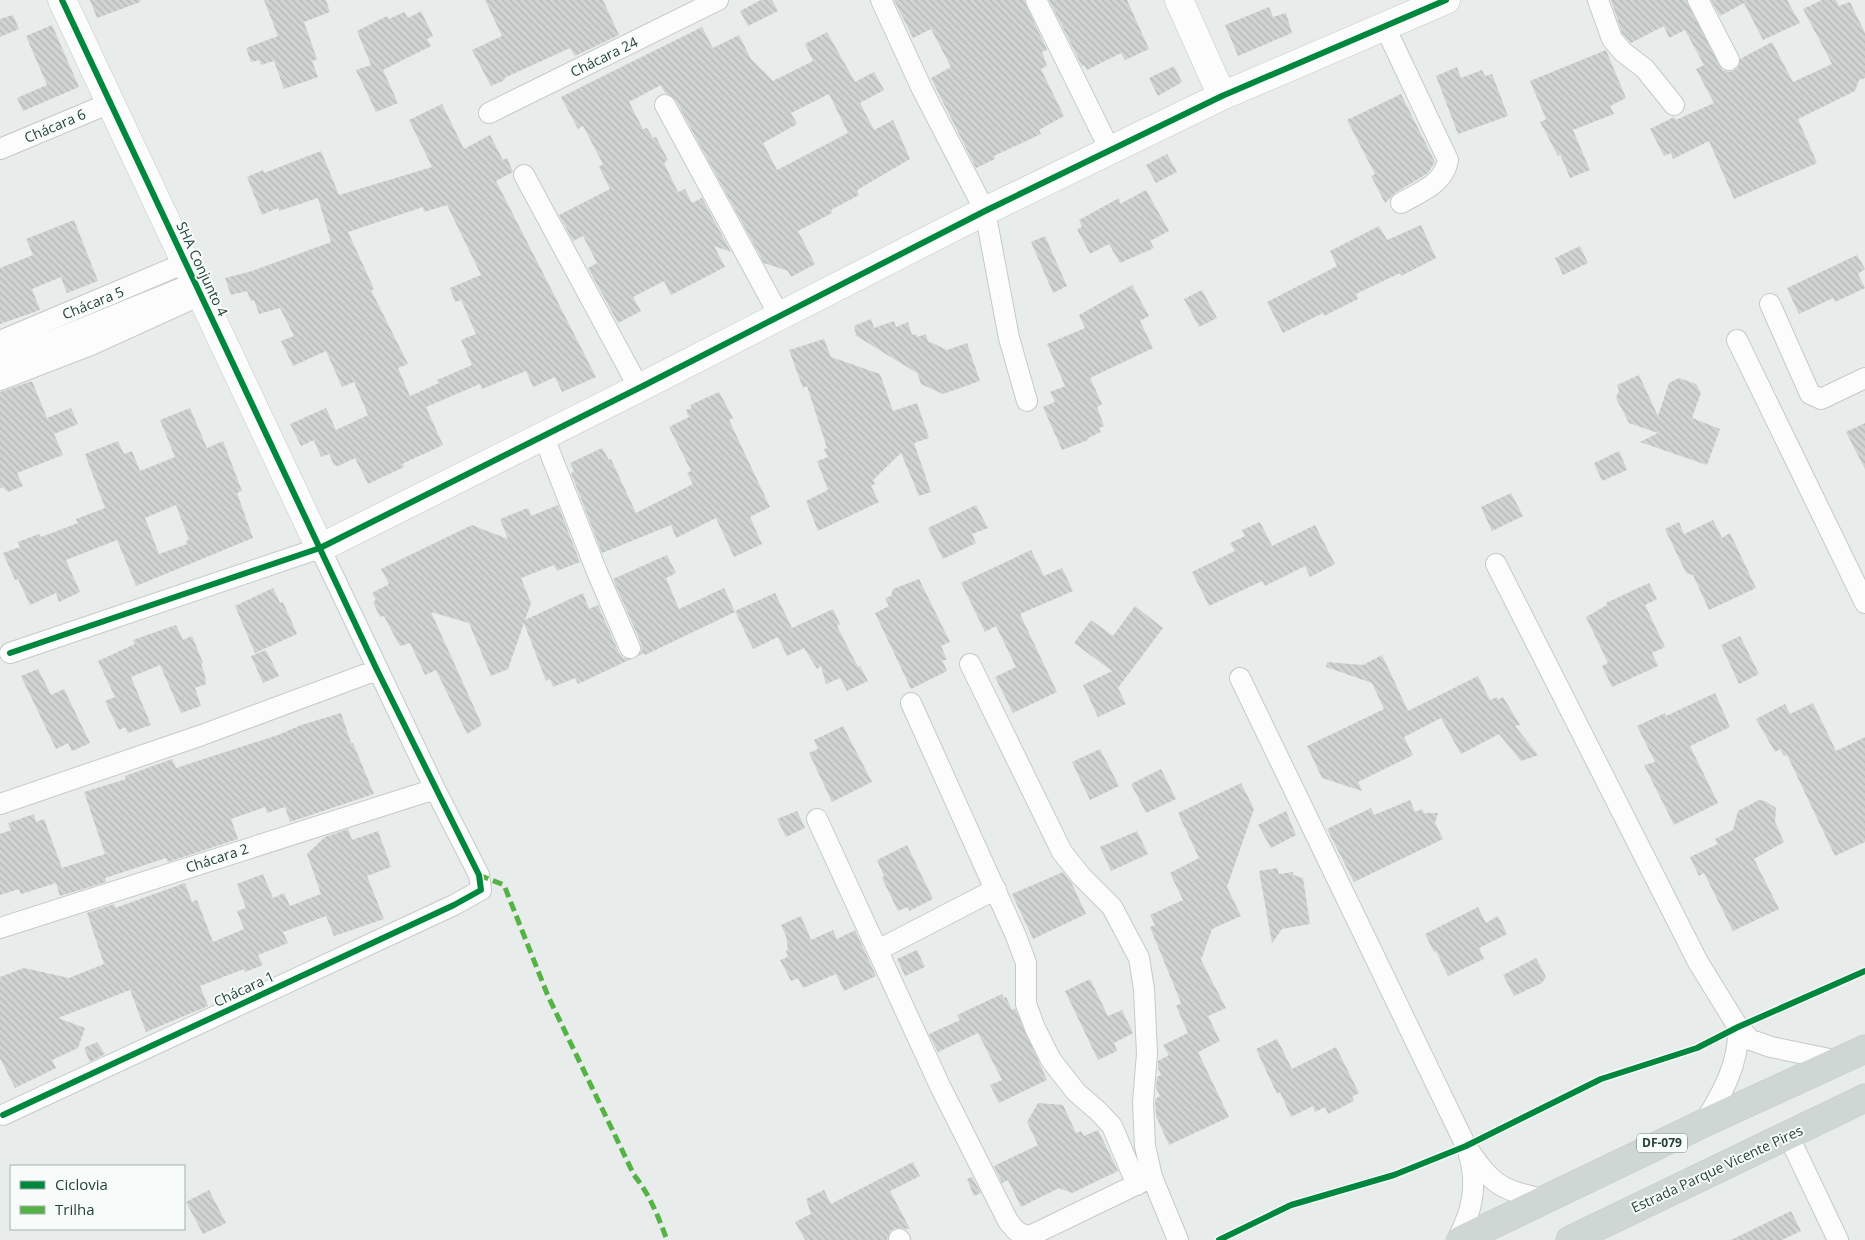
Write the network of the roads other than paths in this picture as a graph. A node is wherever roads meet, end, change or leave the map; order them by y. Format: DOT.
graph roads {
  1 [pos="62,0"];
  2 [pos="718,0"];
  3 [pos="881,0"];
  4 [pos="1036,0"];
  5 [pos="1179,0"];
  6 [pos="1446,0"];
  7 [pos="1598,0"];
  8 [pos="1698,0"];
  9 [pos="1385,27"];
  10 [pos="1729,60"];
  11 [pos="1222,96"];
  12 [pos="110,103"];
  13 [pos="665,105"];
  14 [pos="1674,105"];
  15 [pos="489,114"];
  16 [pos="0,149"];
  17 [pos="1110,150"];
  18 [pos="524,175"];
  19 [pos="1401,203"];
  20 [pos="985,211"];
  21 [pos="193,281"];
  22 [pos="1770,304"];
  23 [pos="779,315"];
  24 [pos="1737,340"];
  25 [pos="0,341"];
  26 [pos="0,362"];
  27 [pos="1865,378"];
  28 [pos="0,380"];
  29 [pos="639,388"];
  30 [pos="1026,401"];
  31 [pos="543,435"];
  32 [pos="320,548"];
  33 [pos="1496,564"];
  34 [pos="1865,603"];
  35 [pos="630,648"];
  36 [pos="10,653"];
  37 [pos="970,664"];
  38 [pos="377,670"];
  39 [pos="1240,678"];
  40 [pos="911,703"];
  41 [pos="435,789"];
  42 [pos="0,804"];
  43 [pos="817,819"];
  44 [pos="996,890"];
  45 [pos="0,928"];
  46 [pos="878,950"];
  47 [pos="1738,1026"];
  48 [pos="1865,1049"];
  49 [pos="1839,1061"];
  50 [pos="1865,1098"];
  51 [pos="3,1115"];
  52 [pos="1704,1123"];
  53 [pos="1788,1136"];
  54 [pos="1466,1146"];
  55 [pos="1144,1181"];
  56 [pos="1546,1200"];
  57 [pos="1616,1217"];
  58 [pos="1178,1240"];
  59 [pos="1456,1240"];
  60 [pos="1461,1240"];
  61 [pos="1570,1240"];
  62 [pos="1600,1240"];
  63 [pos="1838,1240"];
  1 -- 12 [label="street, SHA Conjunto 4"];
  2 -- 15 [label="street, Chácara 24"];
  3 -- 20 [label="street"];
  4 -- 17 [label="street"];
  5 -- 11 [label="street"];
  6 -- 9 [label="street"];
  7 -- 14 [label="street"];
  8 -- 10 [label="street"];
  9 -- 11 [label="street"];
  9 -- 19 [label="street"];
  11 -- 17 [label="street"];
  12 -- 16 [label="street, Chácara 6"];
  12 -- 21 [label="street, SHA Conjunto 4"];
  13 -- 23 [label="street"];
  17 -- 20 [label="street"];
  18 -- 29 [label="street"];
  20 -- 23 [label="street"];
  20 -- 30 [label="street"];
  21 -- 25 [label="street, Chácara 5"];
  21 -- 26 [label="street"];
  21 -- 28 [label="street"];
  21 -- 32 [label="street, SHA Conjunto 4"];
  22 -- 27 [label="street"];
  23 -- 29 [label="street"];
  24 -- 34 [label="street"];
  29 -- 31 [label="street"];
  31 -- 32 [label="street"];
  31 -- 35 [label="street"];
  32 -- 36 [label="street"];
  32 -- 38 [label="street"];
  33 -- 47 [label="street"];
  37 -- 55 [label="street"];
  38 -- 41 [label="street"];
  38 -- 42 [label="street"];
  39 -- 54 [label="street"];
  40 -- 44 [label="street"];
  41 -- 45 [label="street, Chácara 2"];
  41 -- 51 [label="street, Chácara 1"];
  43 -- 46 [label="street"];
  44 -- 46 [label="street"];
  44 -- 55 [label="street"];
  46 -- 55 [label="street"];
  47 -- 49 [label="street"];
  47 -- 52 [label="street"];
  48 -- 49 [label="main road, DF-079"];
  49 -- 52 [label="main road, DF-079"];
  50 -- 53 [label="main road, Estrada Parque Vicente Pires"];
  52 -- 56 [label="main road, DF-079"];
  53 -- 57 [label="main road, Estrada Parque Vicente Pires"];
  53 -- 63 [label="street"];
  54 -- 56 [label="street"];
  54 -- 59 [label="street"];
  55 -- 58 [label="street"];
  56 -- 60 [label="main road, DF-079"];
  57 -- 61 [label="main road, Estrada Parque Vicente Pires"];
  57 -- 62 [label="street"];
}
